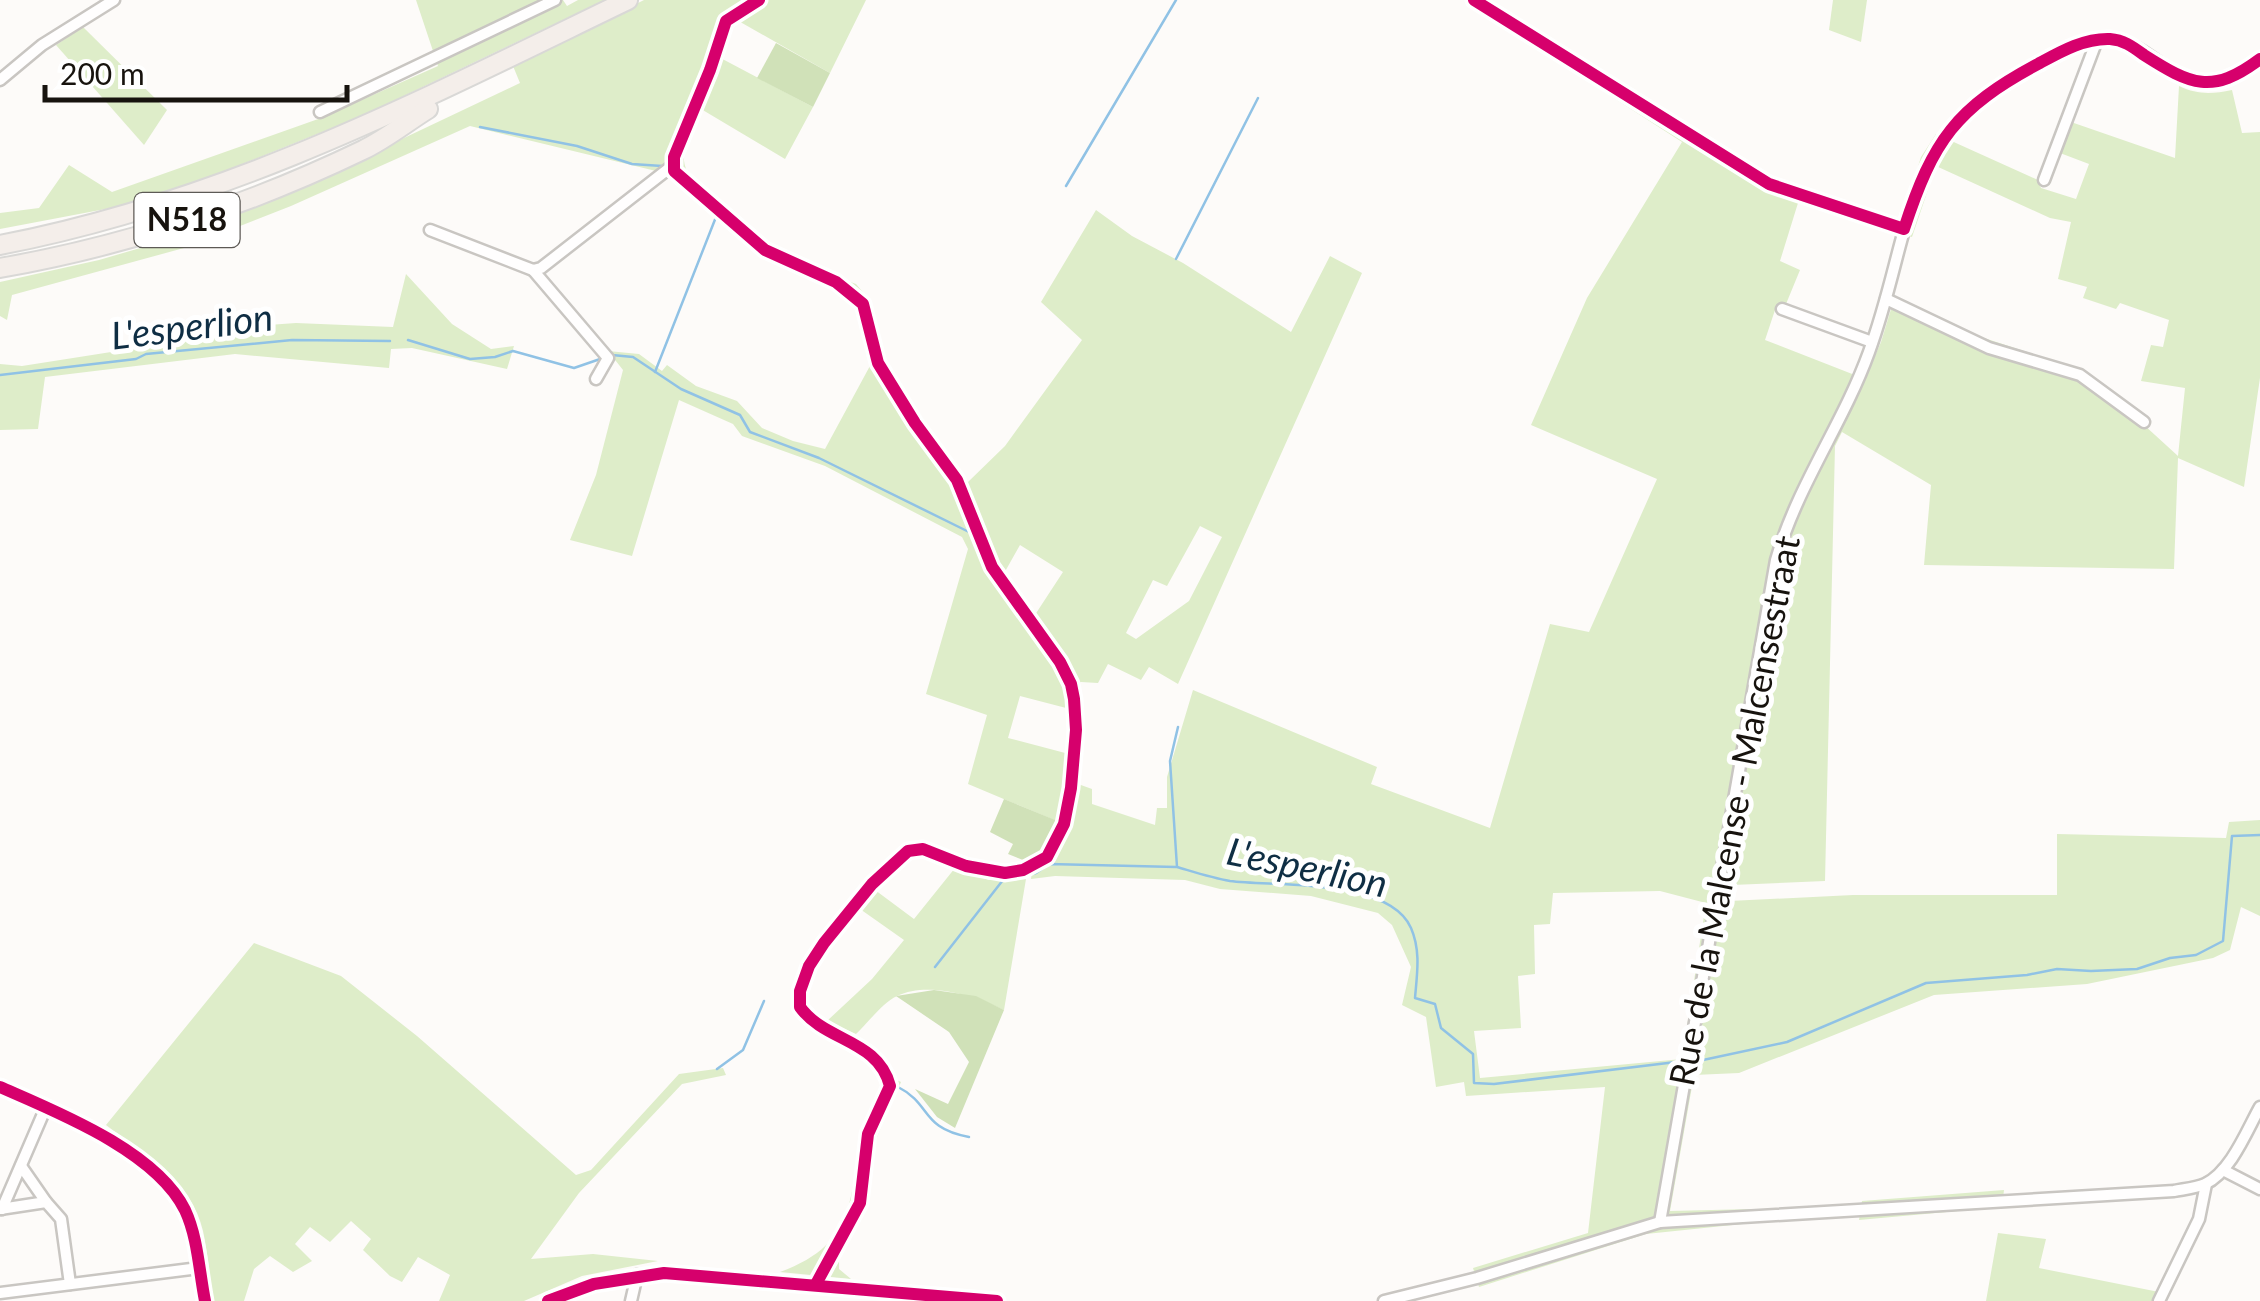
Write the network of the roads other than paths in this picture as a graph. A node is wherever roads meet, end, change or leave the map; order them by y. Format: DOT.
graph roads {
  1 [pos="114,0"];
  2 [pos="555,0"];
  3 [pos="628,0"];
  4 [pos="759,0"];
  5 [pos="1474,0"];
  6 [pos="2097,40"];
  7 [pos="2260,59"];
  8 [pos="499,63"];
  9 [pos="0,80"];
  10 [pos="320,112"];
  11 [pos="672,166"];
  12 [pos="2044,180"];
  13 [pos="1904,229"];
  14 [pos="430,230"];
  15 [pos="0,245"];
  16 [pos="0,268"];
  17 [pos="532,270"];
  18 [pos="1886,299"];
  19 [pos="1782,309"];
  20 [pos="1872,342"];
  21 [pos="596,379"];
  22 [pos="2144,422"];
  23 [pos="0,1088"];
  24 [pos="46,1107"];
  25 [pos="2260,1107"];
  26 [pos="21,1166"];
  27 [pos="2222,1170"];
  28 [pos="2206,1184"];
  29 [pos="2260,1190"];
  30 [pos="46,1202"];
  31 [pos="1,1209"];
  32 [pos="1660,1222"];
  33 [pos="199,1268"];
  34 [pos="637,1275"];
  35 [pos="70,1284"];
  36 [pos="816,1284"];
  37 [pos="0,1293"];
  38 [pos="13,1296"];
  39 [pos="975,1300"];
  40 [pos="204,1301"];
  41 [pos="548,1301"];
  42 [pos="632,1301"];
  43 [pos="997,1301"];
  44 [pos="1384,1301"];
  45 [pos="2159,1301"];
  1 -- 9 [label="street"];
  2 -- 10 [label="street"];
  3 -- 8 [label="highway, N518"];
  4 -- 11 [label="street"];
  5 -- 13 [label="street"];
  6 -- 7 [label="street"];
  6 -- 12 [label="street"];
  6 -- 13 [label="street, Rue de la Malcense - Malcensestraat"];
  8 -- 15 [label="highway, N518"];
  8 -- 16 [label="highway, N518"];
  11 -- 17 [label="street"];
  11 -- 36 [label="street"];
  13 -- 18 [label="street, Rue de la Malcense - Malcensestraat"];
  14 -- 17 [label="street"];
  17 -- 21 [label="street"];
  18 -- 20 [label="street, Rue de la Malcense - Malcensestraat"];
  18 -- 22 [label="street"];
  19 -- 20 [label="street"];
  20 -- 32 [label="street, Rue de la Malcense - Malcensestraat"];
  23 -- 24 [label="street"];
  24 -- 26 [label="street"];
  24 -- 33 [label="street"];
  25 -- 27 [label="street"];
  26 -- 30 [label="street"];
  26 -- 31 [label="street"];
  27 -- 28 [label="street"];
  27 -- 29 [label="street"];
  28 -- 32 [label="street"];
  28 -- 45 [label="street"];
  30 -- 31 [label="street"];
  30 -- 35 [label="street"];
  32 -- 44 [label="street"];
  33 -- 35 [label="street"];
  33 -- 40 [label="street"];
  34 -- 36 [label="street"];
  34 -- 41 [label="street"];
  34 -- 42 [label="street"];
  35 -- 38 [label="street"];
  36 -- 39 [label="street"];
  37 -- 38 [label="street"];
  39 -- 43 [label="street"];
}
